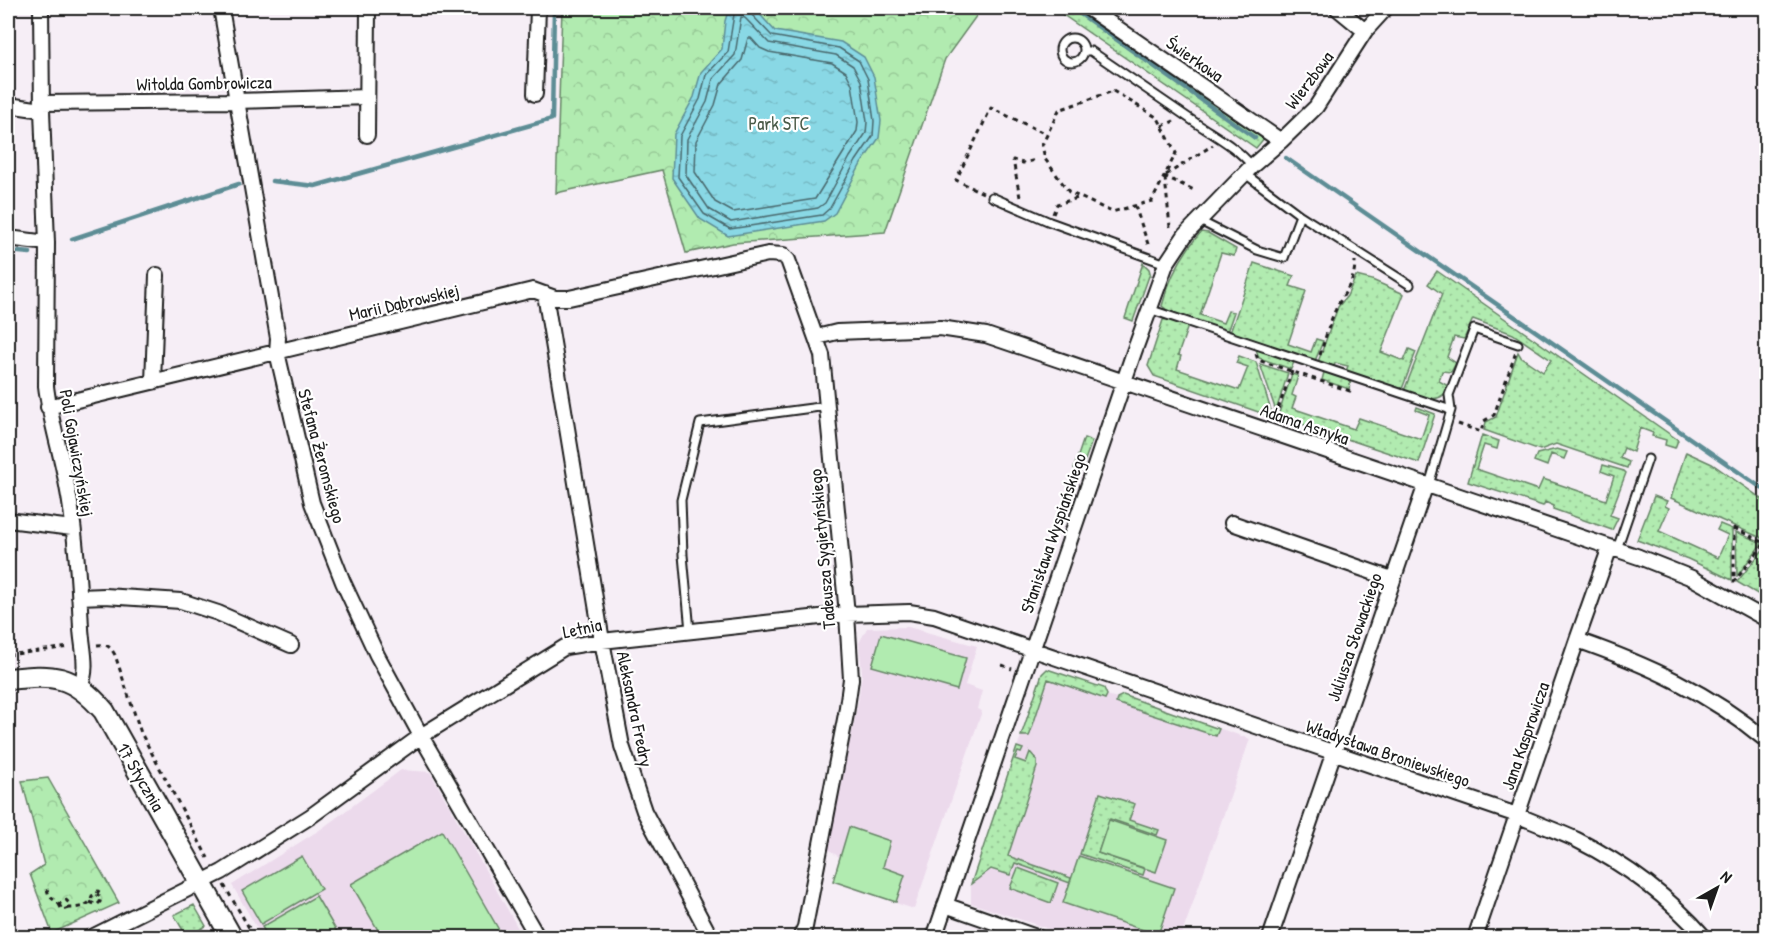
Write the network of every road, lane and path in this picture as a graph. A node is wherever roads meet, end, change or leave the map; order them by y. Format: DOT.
graph roads {
  1 [pos="41,8"];
  2 [pos="221,8"];
  3 [pos="368,8"];
  4 [pos="538,8"];
  5 [pos="1088,8"];
  6 [pos="1337,8"];
  7 [pos="1386,8"];
  8 [pos="1365,32"];
  9 [pos="1084,51"];
  10 [pos="1134,92"];
  11 [pos="535,94"];
  12 [pos="367,97"];
  13 [pos="235,100"];
  14 [pos="1128,100"];
  15 [pos="8,105"];
  16 [pos="42,106"];
  17 [pos="1171,122"];
  18 [pos="1162,126"];
  19 [pos="1046,134"];
  20 [pos="367,135"];
  21 [pos="1221,140"];
  22 [pos="1281,141"];
  23 [pos="1036,160"];
  24 [pos="1248,170"];
  25 [pos="1164,176"];
  26 [pos="1196,191"];
  27 [pos="992,197"];
  28 [pos="1080,197"];
  29 [pos="1057,204"];
  30 [pos="1135,206"];
  31 [pos="1023,210"];
  32 [pos="1300,215"];
  33 [pos="1198,220"];
  34 [pos="1170,227"];
  35 [pos="8,238"];
  36 [pos="47,243"];
  37 [pos="1150,249"];
  38 [pos="1355,251"];
  39 [pos="768,254"];
  40 [pos="1166,264"];
  41 [pos="157,275"];
  42 [pos="1410,285"];
  43 [pos="545,294"];
  44 [pos="1149,309"];
  45 [pos="817,338"];
  46 [pos="1253,344"];
  47 [pos="1518,344"];
  48 [pos="277,352"];
  49 [pos="1296,358"];
  50 [pos="1316,365"];
  51 [pos="1292,372"];
  52 [pos="1355,378"];
  53 [pos="1124,381"];
  54 [pos="153,382"];
  55 [pos="827,406"];
  56 [pos="48,407"];
  57 [pos="1451,410"];
  58 [pos="1275,417"];
  59 [pos="1448,420"];
  60 [pos="1648,459"];
  61 [pos="1427,485"];
  62 [pos="8,520"];
  63 [pos="1232,523"];
  64 [pos="72,528"];
  65 [pos="1766,543"];
  66 [pos="1614,548"];
  67 [pos="1392,579"];
  68 [pos="80,597"];
  69 [pos="848,614"];
  70 [pos="1767,619"];
  71 [pos="690,632"];
  72 [pos="1577,640"];
  73 [pos="602,641"];
  74 [pos="92,645"];
  75 [pos="291,645"];
  76 [pos="75,647"];
  77 [pos="1033,650"];
  78 [pos="8,655"];
  79 [pos="8,679"];
  80 [pos="80,687"];
  81 [pos="421,736"];
  82 [pos="1767,740"];
  83 [pos="1333,753"];
  84 [pos="1517,815"];
  85 [pos="208,857"];
  86 [pos="201,884"];
  87 [pos="47,889"];
  88 [pos="229,892"];
  89 [pos="90,902"];
  90 [pos="58,904"];
  91 [pos="945,904"];
  92 [pos="69,908"];
  93 [pos="90,938"];
  94 [pos="232,938"];
  95 [pos="255,938"];
  96 [pos="538,938"];
  97 [pos="711,938"];
  98 [pos="800,938"];
  99 [pos="934,938"];
  100 [pos="1039,938"];
  101 [pos="1270,938"];
  102 [pos="1475,938"];
  103 [pos="1705,938"];
  1 -- 16 [label="street, Poli Gojawiczyńskiej"];
  2 -- 13 [label="street, Stefana Żeromskiego"];
  3 -- 12 [label="street"];
  4 -- 11 [label="street"];
  5 -- 22 [label="street, Świerkowa"];
  6 -- 8 [label="street"];
  7 -- 8 [label="street, Wierzbowa"];
  8 -- 22 [label="street, Wierzbowa"];
  9 -- 21 [label="lane"];
  10 -- 14 [label="path"];
  12 -- 13 [label="street, Witolda Gombrowicza"];
  12 -- 20 [label="street"];
  13 -- 16 [label="street, Witolda Gombrowicza"];
  13 -- 48 [label="street, Stefana Żeromskiego"];
  14 -- 18 [label="path"];
  14 -- 19 [label="path"];
  15 -- 16 [label="street, Witolda Gombrowicza"];
  16 -- 36 [label="street, Poli Gojawiczyńskiej"];
  17 -- 18 [label="path"];
  18 -- 25 [label="path"];
  19 -- 27 [label="path"];
  19 -- 28 [label="path"];
  21 -- 24 [label="lane"];
  21 -- 25 [label="path"];
  22 -- 24 [label="street, Wierzbowa"];
  23 -- 31 [label="path"];
  24 -- 32 [label="lane"];
  24 -- 33 [label="street, Stanisława Wyspiańskiego"];
  25 -- 26 [label="path"];
  25 -- 30 [label="path"];
  25 -- 34 [label="path"];
  27 -- 31 [label="lane"];
  28 -- 29 [label="path"];
  28 -- 30 [label="path"];
  30 -- 37 [label="path"];
  31 -- 40 [label="lane"];
  32 -- 33 [label="lane"];
  32 -- 38 [label="lane"];
  33 -- 40 [label="street, Stanisława Wyspiańskiego"];
  35 -- 36 [label="street"];
  36 -- 56 [label="street, Poli Gojawiczyńskiej"];
  38 -- 42 [label="lane"];
  38 -- 50 [label="path"];
  39 -- 43 [label="street, Marii Dąbrowskiej"];
  39 -- 45 [label="street, Tadeusza Sygietyńskiego"];
  40 -- 44 [label="street, Stanisława Wyspiańskiego"];
  41 -- 54 [label="street"];
  43 -- 48 [label="street, Marii Dąbrowskiej"];
  43 -- 73 [label="street, Aleksandra Fredry"];
  44 -- 46 [label="lane"];
  44 -- 53 [label="street, Stanisława Wyspiańskiego"];
  45 -- 53 [label="street, Adama Asnyka"];
  45 -- 55 [label="street, Tadeusza Sygietyńskiego"];
  46 -- 49 [label="lane"];
  46 -- 51 [label="path"];
  47 -- 57 [label="lane"];
  47 -- 59 [label="path"];
  48 -- 54 [label="street, Marii Dąbrowskiej"];
  48 -- 81 [label="street, Stefana Żeromskiego"];
  49 -- 50 [label="lane"];
  49 -- 51 [label="path"];
  50 -- 52 [label="lane"];
  51 -- 52 [label="path"];
  51 -- 58 [label="path"];
  52 -- 57 [label="lane"];
  53 -- 61 [label="street, Adama Asnyka"];
  53 -- 77 [label="street, Stanisława Wyspiańskiego"];
  54 -- 56 [label="street, Marii Dąbrowskiej"];
  55 -- 69 [label="street, Tadeusza Sygietyńskiego"];
  55 -- 71 [label="lane"];
  56 -- 64 [label="street, Poli Gojawiczyńskiej"];
  57 -- 59 [label="lane"];
  59 -- 61 [label="lane"];
  60 -- 66 [label="lane"];
  61 -- 66 [label="street, Adama Asnyka"];
  61 -- 67 [label="street, Juliusza Słowackiego"];
  62 -- 64 [label="street"];
  63 -- 67 [label="street"];
  64 -- 68 [label="street, Poli Gojawiczyńskiej"];
  65 -- 65 [label="path"];
  66 -- 70 [label="street, Adama Asnyka"];
  66 -- 72 [label="street, Jana Kasprowicza"];
  67 -- 83 [label="street, Juliusza Słowackiego"];
  68 -- 75 [label="street"];
  68 -- 80 [label="street, Poli Gojawiczyńskiej"];
  69 -- 71 [label="street, Letnia"];
  69 -- 77 [label="street, Letnia"];
  69 -- 98 [label="street, Tadeusza Sygietyńskiego"];
  71 -- 73 [label="street, Letnia"];
  72 -- 82 [label="street"];
  72 -- 84 [label="street, Jana Kasprowicza"];
  73 -- 81 [label="street, Letnia"];
  73 -- 97 [label="street, Aleksandra Fredry"];
  74 -- 85 [label="path"];
  76 -- 78 [label="path"];
  77 -- 83 [label="street, Władysława Broniewskiego"];
  77 -- 91 [label="street, Stanisława Wyspiańskiego"];
  79 -- 80 [label="street, 17 Stycznia"];
  80 -- 86 [label="street, 17 Stycznia"];
  81 -- 86 [label="street, Letnia"];
  81 -- 96 [label="street, Stefana Żeromskiego"];
  83 -- 84 [label="street, Władysława Broniewskiego"];
  83 -- 101 [label="street, Juliusza Słowackiego"];
  84 -- 102 [label="street, Jana Kasprowicza"];
  84 -- 103 [label="street, Władysława Broniewskiego"];
  86 -- 93 [label="street, Letnia"];
  86 -- 94 [label="street, 17 Stycznia"];
  87 -- 90 [label="path"];
  88 -- 95 [label="path"];
  89 -- 89 [label="path"];
  89 -- 92 [label="path"];
  90 -- 92 [label="path"];
  90 -- 92 [label="path"];
  91 -- 99 [label="street, Stanisława Wyspiańskiego"];
  91 -- 100 [label="street"];
}
